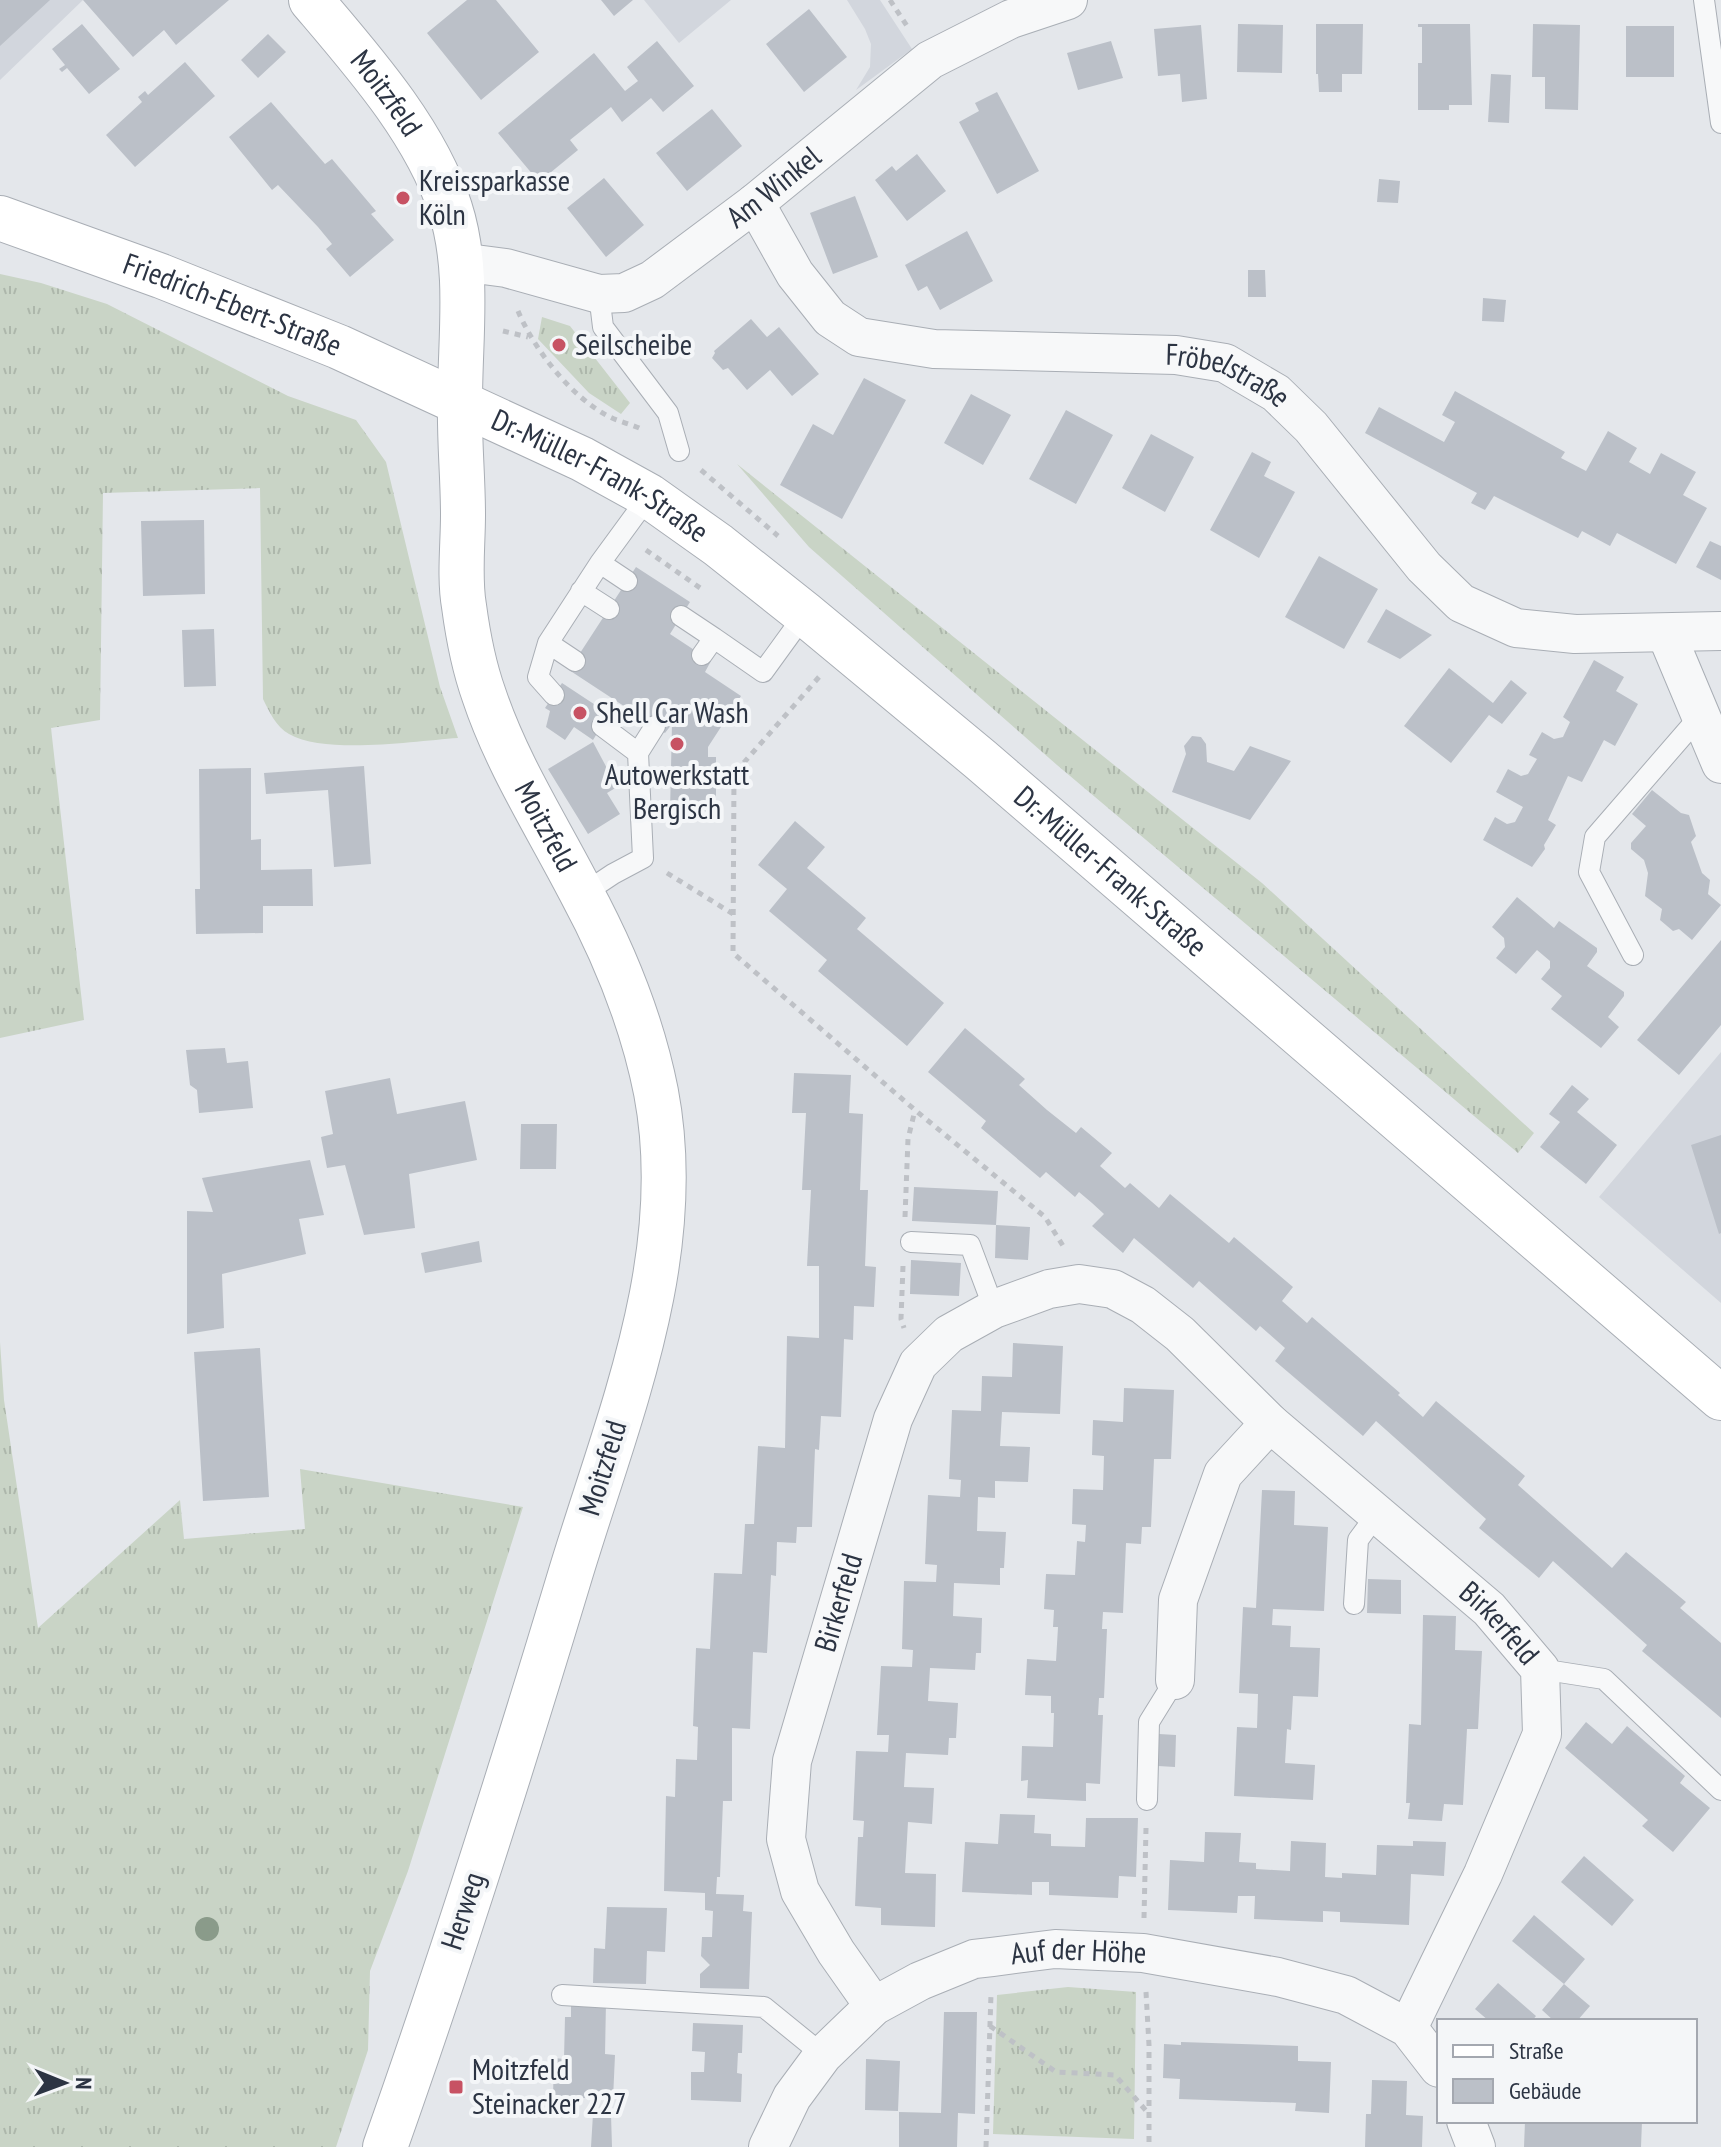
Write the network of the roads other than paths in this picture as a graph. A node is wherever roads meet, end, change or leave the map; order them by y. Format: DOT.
graph roads {
  1 [pos="311,0"];
  2 [pos="1068,0"];
  3 [pos="1704,0"];
  4 [pos="1721,123"];
  5 [pos="755,203"];
  6 [pos="0,218"];
  7 [pos="460,262"];
  8 [pos="599,294"];
  9 [pos="460,402"];
  10 [pos="679,451"];
  11 [pos="649,496"];
  12 [pos="600,563"];
  13 [pos="627,581"];
  14 [pos="581,591"];
  15 [pos="609,609"];
  16 [pos="805,614"];
  17 [pos="681,616"];
  18 [pos="1721,631"];
  19 [pos="1666,633"];
  20 [pos="714,638"];
  21 [pos="548,643"];
  22 [pos="702,655"];
  23 [pos="575,661"];
  24 [pos="554,695"];
  25 [pos="1699,717"];
  26 [pos="655,726"];
  27 [pos="608,730"];
  28 [pos="638,753"];
  29 [pos="1721,764"];
  30 [pos="583,894"];
  31 [pos="1633,955"];
  32 [pos="911,1242"];
  33 [pos="994,1309"];
  34 [pos="1721,1398"];
  35 [pos="1270,1423"];
  36 [pos="1377,1514"];
  37 [pos="1354,1604"];
  38 [pos="1540,1669"];
  39 [pos="540,1675"];
  40 [pos="1175,1680"];
  41 [pos="1721,1790"];
  42 [pos="1147,1800"];
  43 [pos="562,1995"];
  44 [pos="874,2006"];
  45 [pos="1408,2028"];
  46 [pos="823,2055"];
  47 [pos="1437,2065"];
  48 [pos="1467,2123"];
  49 [pos="385,2147"];
  50 [pos="768,2147"];
  51 [pos="1476,2147"];
  1 -- 7 [label="main road, Moitzfeld"];
  2 -- 5 [label="street, Am Winkel"];
  3 -- 4 [label="lane"];
  5 -- 8 [label="street, Am Winkel"];
  5 -- 19 [label="street, Fröbelstraße"];
  6 -- 9 [label="main road, Friedrich-Ebert-Straße"];
  7 -- 8 [label="street, Am Winkel"];
  7 -- 9 [label="main road, Moitzfeld"];
  8 -- 10 [label="lane"];
  9 -- 11 [label="main road, Dr.-Müller-Frank-Straße"];
  9 -- 30 [label="main road, Moitzfeld"];
  11 -- 12 [label="lane"];
  11 -- 16 [label="main road, Dr.-Müller-Frank-Straße"];
  12 -- 13 [label="lane"];
  12 -- 14 [label="lane"];
  14 -- 15 [label="lane"];
  14 -- 21 [label="lane"];
  16 -- 20 [label="lane"];
  16 -- 34 [label="main road, Dr.-Müller-Frank-Straße"];
  17 -- 20 [label="lane"];
  18 -- 19 [label="street, Fröbelstraße"];
  19 -- 25 [label="street"];
  20 -- 22 [label="lane"];
  21 -- 23 [label="lane"];
  21 -- 24 [label="lane"];
  25 -- 29 [label="street"];
  25 -- 31 [label="lane"];
  26 -- 28 [label="lane"];
  27 -- 28 [label="lane"];
  28 -- 30 [label="lane"];
  30 -- 39 [label="main road, Moitzfeld"];
  32 -- 33 [label="lane"];
  33 -- 35 [label="street, Birkerfeld"];
  33 -- 44 [label="street, Birkerfeld"];
  35 -- 36 [label="street, Birkerfeld"];
  35 -- 40 [label="street"];
  36 -- 37 [label="lane"];
  36 -- 38 [label="street, Birkerfeld"];
  38 -- 41 [label="lane"];
  38 -- 45 [label="street, Birkerfeld"];
  39 -- 49 [label="main road, Herweg"];
  40 -- 42 [label="lane"];
  43 -- 46 [label="lane"];
  44 -- 45 [label="street, Auf der Höhe"];
  44 -- 46 [label="street, Auf der Höhe"];
  45 -- 47 [label="street, Auf der Höhe"];
  46 -- 50 [label="street, Auf der Höhe"];
  48 -- 51 [label="street"];
}
